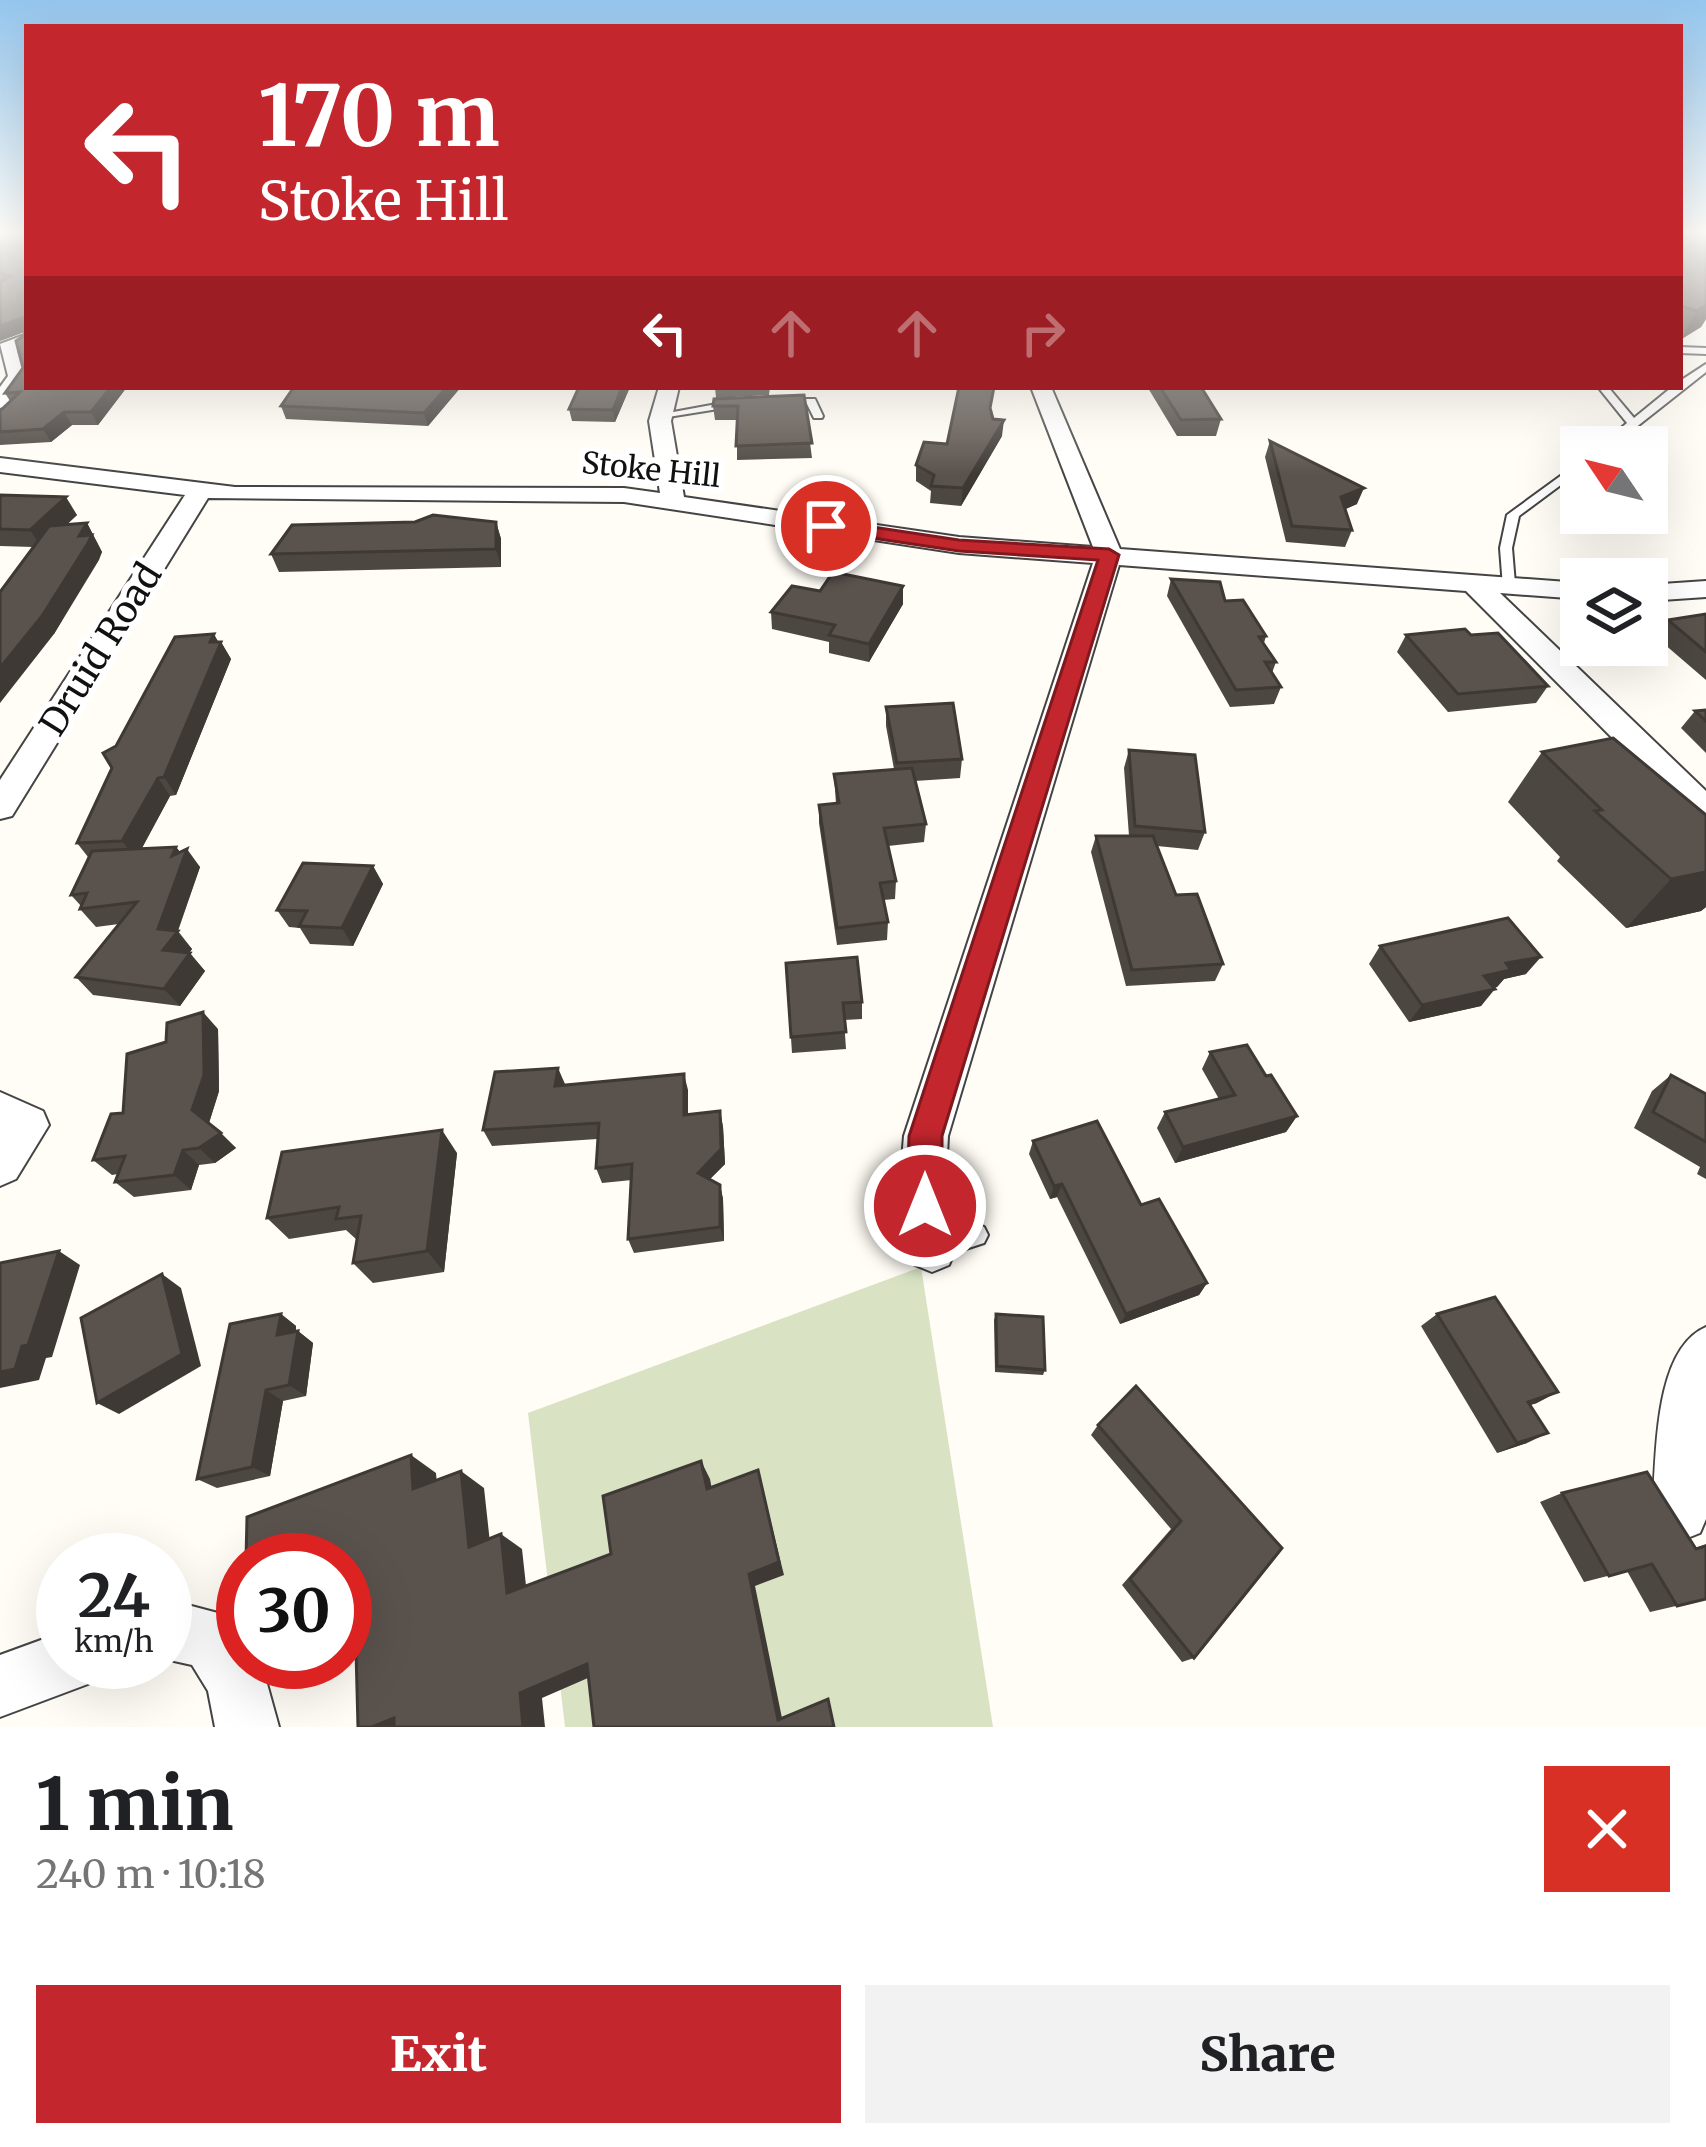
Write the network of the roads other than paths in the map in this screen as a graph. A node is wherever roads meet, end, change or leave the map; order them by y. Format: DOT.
graph roads {
  1 [pos="11,345"];
  2 [pos="668,390"];
  3 [pos="1042,390"];
  4 [pos="1605,390"];
  5 [pos="1674,390"];
  6 [pos="0,402"];
  7 [pos="764,403"];
  8 [pos="741,404"];
  9 [pos="662,415"];
  10 [pos="818,416"];
  11 [pos="1633,424"];
  12 [pos="1630,426"];
  13 [pos="0,465"];
  14 [pos="1560,480"];
  15 [pos="200,491"];
  16 [pos="673,502"];
  17 [pos="1109,555"];
  18 [pos="1470,579"];
  19 [pos="1508,584"];
  20 [pos="1560,589"];
  21 [pos="1706,589"];
  22 [pos="1668,591"];
  23 [pos="0,807"];
  24 [pos="1706,811"];
  25 [pos="0,1112"];
  26 [pos="0,1164"];
  27 [pos="976,1235"];
  28 [pos="932,1248"];
  29 [pos="1706,1353"];
  30 [pos="1680,1513"];
  31 [pos="192,1635"];
  32 [pos="36,1673"];
  33 [pos="0,1686"];
  34 [pos="247,1727"];
  1 -- 6 [label="street"];
  2 -- 9 [label="street"];
  3 -- 17 [label="street"];
  4 -- 11 [label="lane"];
  5 -- 11 [label="lane"];
  7 -- 10 [label="lane"];
  8 -- 9 [label="lane"];
  9 -- 16 [label="street"];
  11 -- 12 [label="lane"];
  13 -- 15 [label="street, Stoke Hill"];
  14 -- 19 [label="lane"];
  15 -- 16 [label="street, Stoke Hill"];
  15 -- 23 [label="street, Druid Road"];
  16 -- 17 [label="street, Stoke Hill"];
  17 -- 18 [label="street, Stoke Hill"];
  17 -- 28 [label="street"];
  18 -- 19 [label="street, Stoke Hill"];
  18 -- 24 [label="street"];
  19 -- 20 [label="street, Stoke Hill"];
  21 -- 22 [label="street"];
  25 -- 26 [label="street"];
  27 -- 28 [label="lane"];
  29 -- 30 [label="street"];
  31 -- 34 [label="street"];
  32 -- 33 [label="street"];
}
